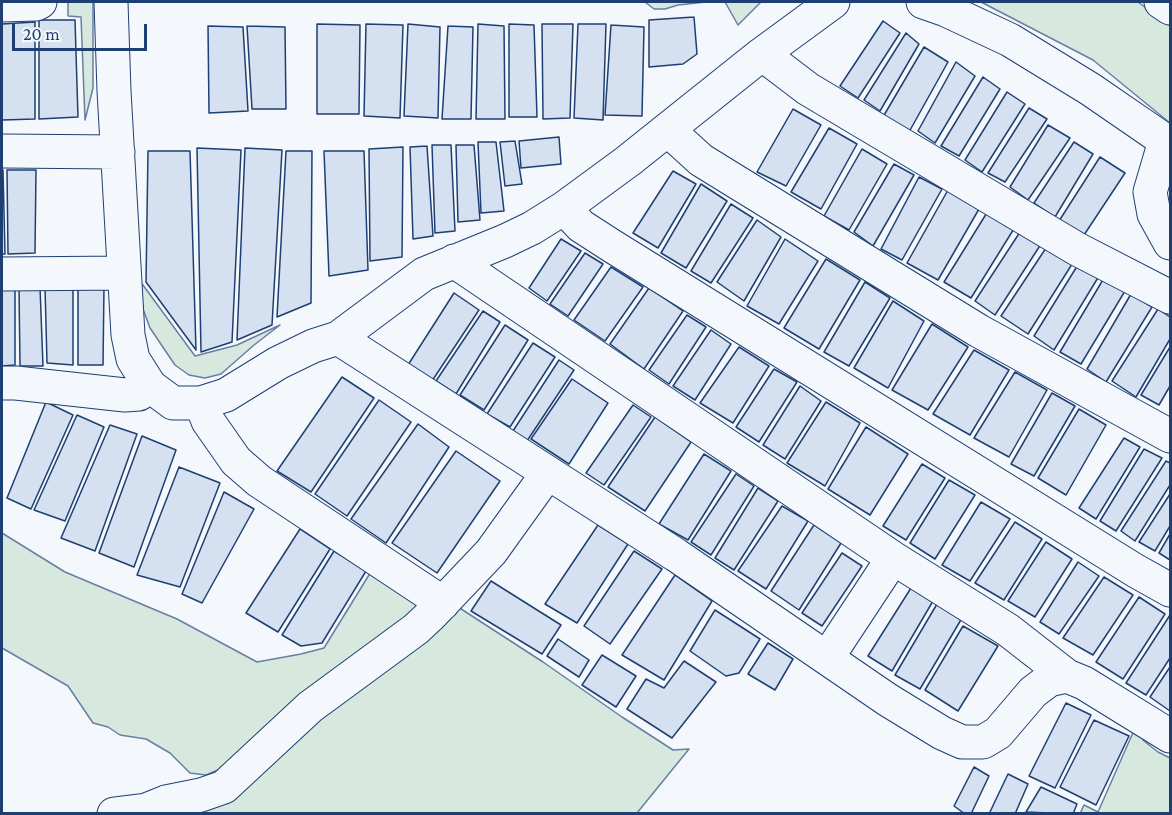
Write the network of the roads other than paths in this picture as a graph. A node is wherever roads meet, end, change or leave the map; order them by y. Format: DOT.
graph roads {
  1 [pos="40,2"];
  2 [pos="111,2"];
  3 [pos="833,2"];
  4 [pos="923,2"];
  5 [pos="1161,2"];
  6 [pos="2,5"];
  7 [pos="1170,8"];
  8 [pos="762,54"];
  9 [pos="668,130"];
  10 [pos="1168,142"];
  11 [pos="2,151"];
  12 [pos="118,152"];
  13 [pos="564,208"];
  14 [pos="1170,243"];
  15 [pos="454,261"];
  16 [pos="124,273"];
  17 [pos="2,274"];
  18 [pos="1170,297"];
  19 [pos="338,338"];
  20 [pos="2,383"];
  21 [pos="150,386"];
  22 [pos="201,403"];
  23 [pos="1170,436"];
  24 [pos="548,474"];
  25 [pos="893,558"];
  26 [pos="1170,590"];
  27 [pos="443,603"];
  28 [pos="827,658"];
  29 [pos="1067,676"];
  30 [pos="1170,736"];
  31 [pos="114,813"];
  1 -- 6 [label="main road"];
  2 -- 12 [label="main road"];
  3 -- 8 [label="main road"];
  4 -- 10 [label="main road"];
  5 -- 7 [label="main road"];
  8 -- 9 [label="main road"];
  8 -- 18 [label="main road"];
  9 -- 13 [label="main road"];
  9 -- 23 [label="main road"];
  10 -- 14 [label="main road"];
  11 -- 12 [label="main road"];
  12 -- 16 [label="main road"];
  13 -- 15 [label="main road"];
  13 -- 26 [label="main road"];
  15 -- 19 [label="main road"];
  15 -- 25 [label="main road"];
  16 -- 17 [label="main road"];
  16 -- 21 [label="main road"];
  19 -- 22 [label="main road"];
  19 -- 24 [label="main road"];
  20 -- 21 [label="main road"];
  21 -- 22 [label="main road"];
  22 -- 27 [label="main road"];
  24 -- 27 [label="main road"];
  24 -- 28 [label="main road"];
  25 -- 28 [label="main road"];
  25 -- 29 [label="main road"];
  27 -- 31 [label="main road"];
  28 -- 29 [label="main road"];
  29 -- 30 [label="main road"];
}
